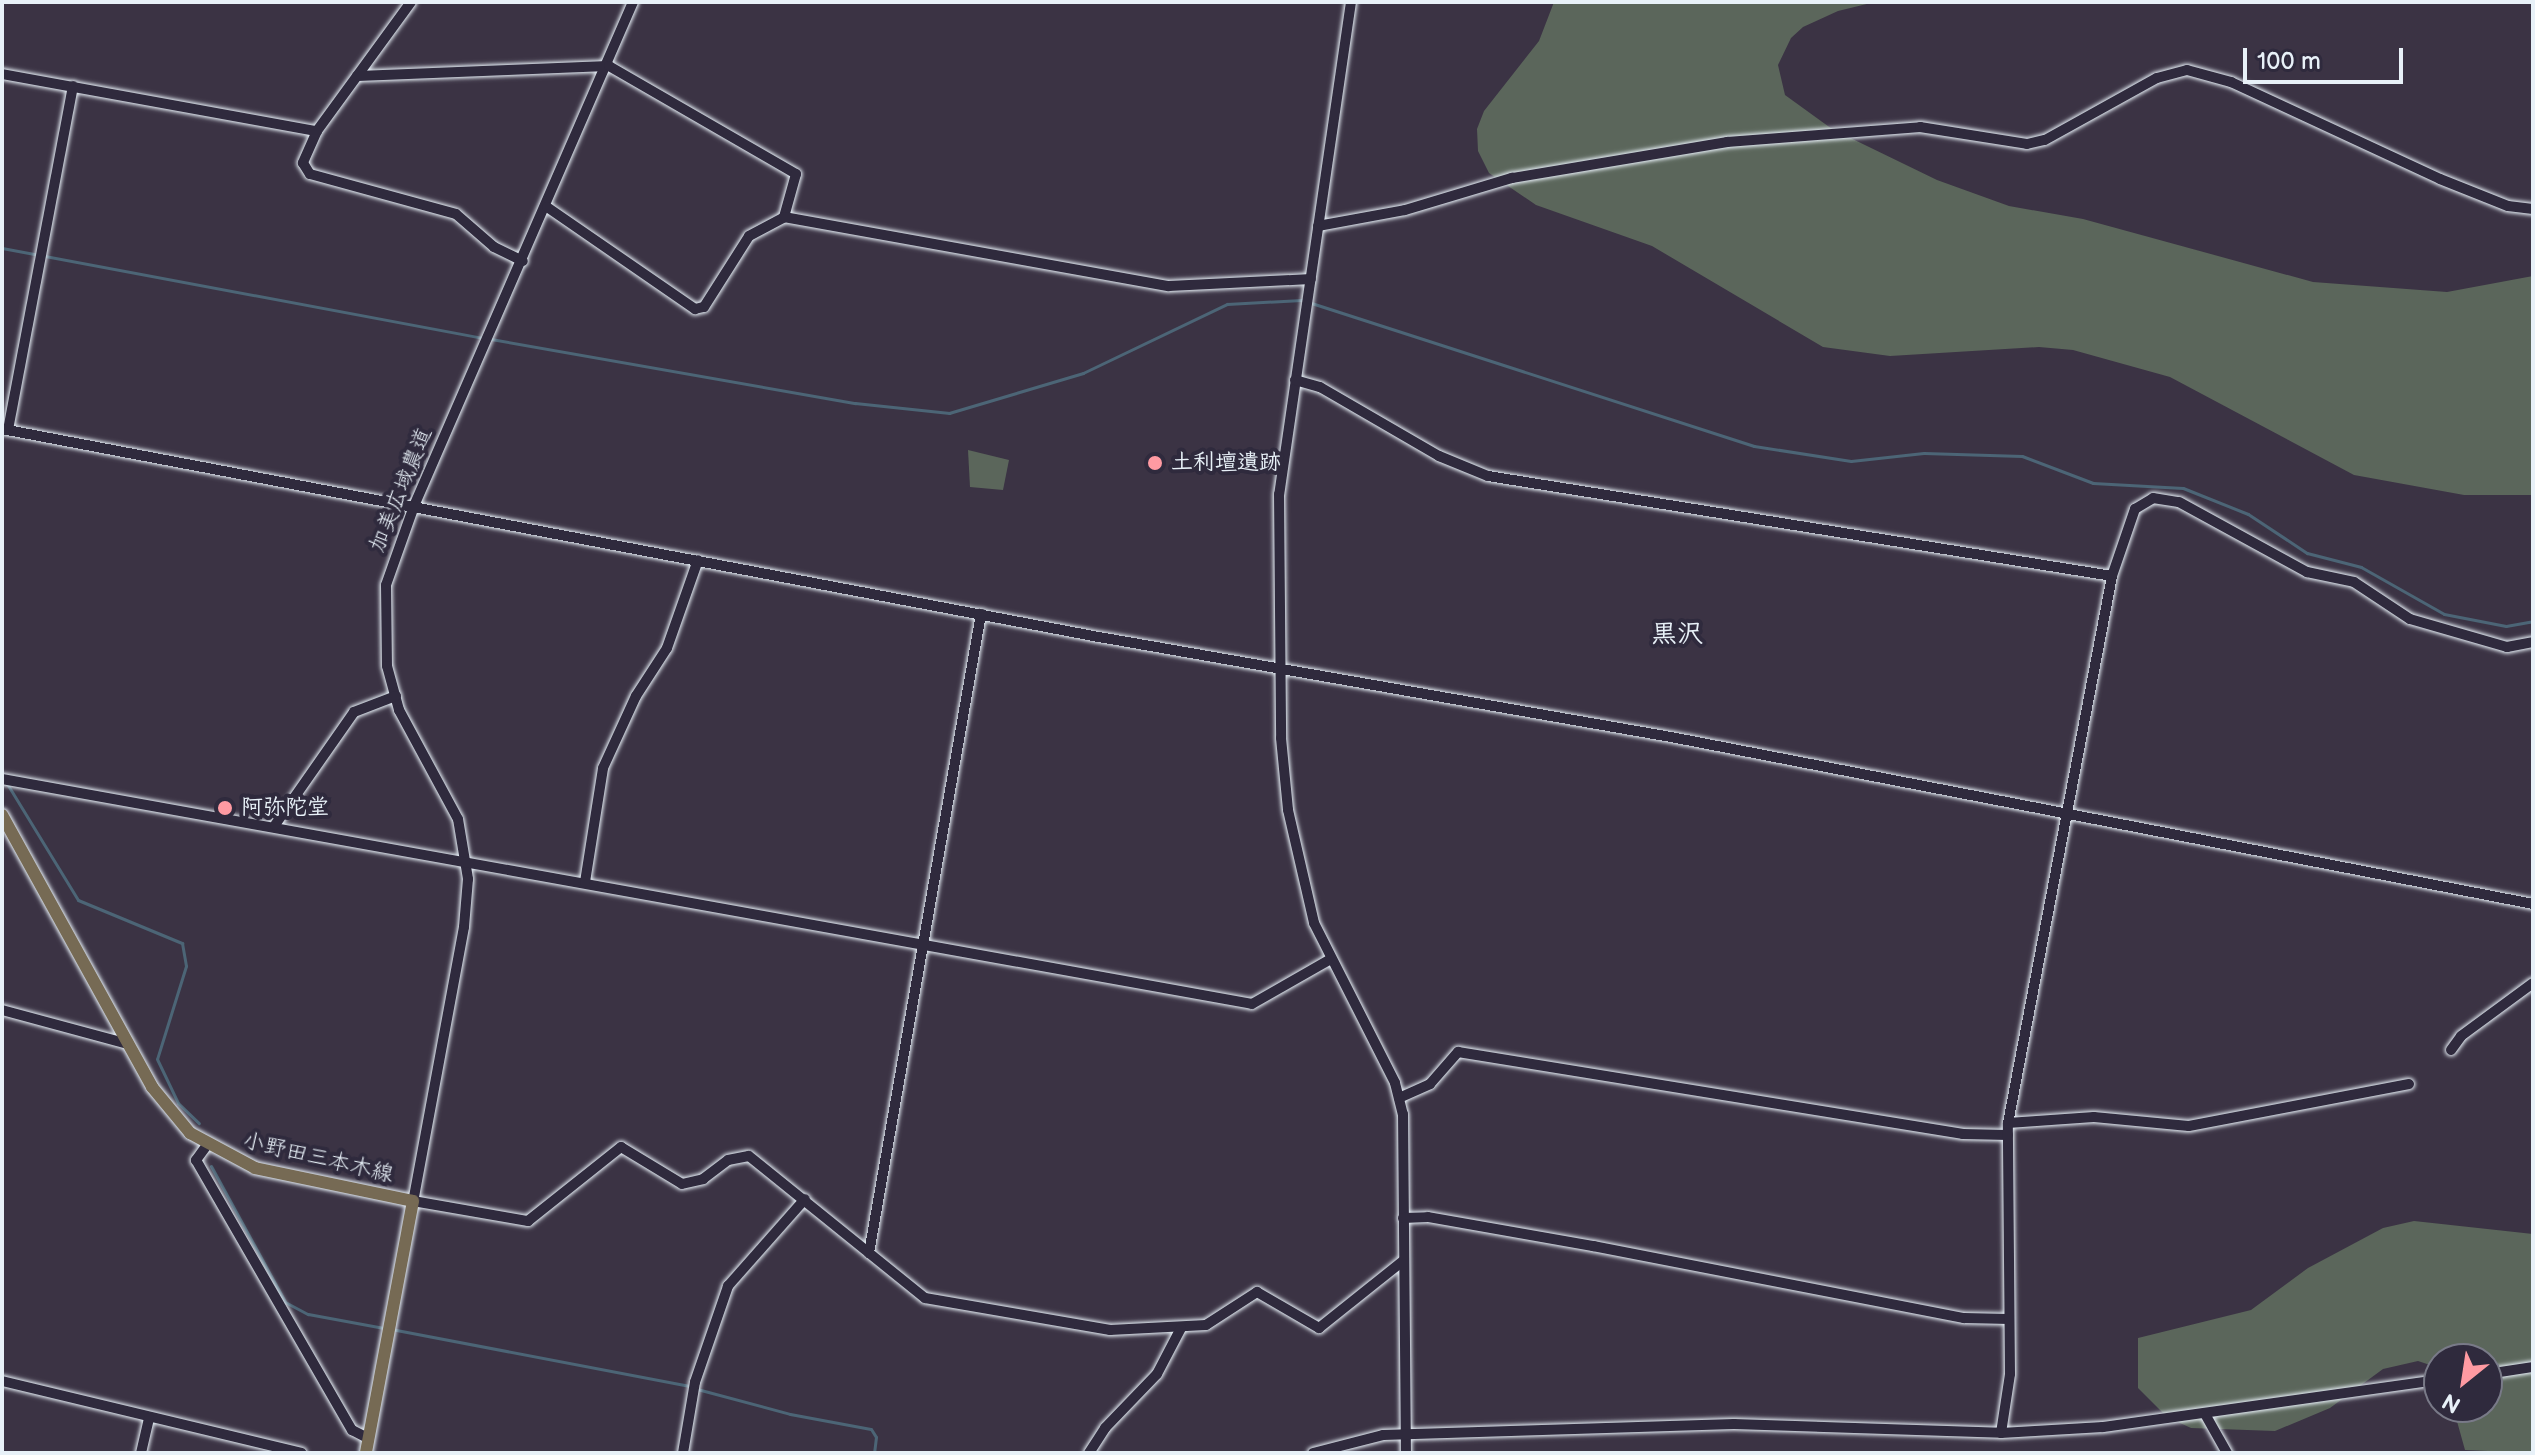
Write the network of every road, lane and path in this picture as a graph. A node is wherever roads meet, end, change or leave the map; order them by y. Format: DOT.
graph roads {
  1 [pos="411,2"];
  2 [pos="633,2"];
  3 [pos="1351,2"];
  4 [pos="609,66"];
  5 [pos="2,74"];
  6 [pos="357,76"];
  7 [pos="73,86"];
  8 [pos="317,131"];
  9 [pos="547,207"];
  10 [pos="2533,209"];
  11 [pos="784,217"];
  12 [pos="1318,226"];
  13 [pos="523,261"];
  14 [pos="1311,284"];
  15 [pos="1295,380"];
  16 [pos="5,430"];
  17 [pos="414,506"];
  18 [pos="698,560"];
  19 [pos="2112,576"];
  20 [pos="981,614"];
  21 [pos="2533,642"];
  22 [pos="1279,667"];
  23 [pos="396,696"];
  24 [pos="2,779"];
  25 [pos="2,815"];
  26 [pos="2066,816"];
  27 [pos="275,825"];
  28 [pos="466,859"];
  29 [pos="585,882"];
  30 [pos="2533,904"];
  31 [pos="922,946"];
  32 [pos="1329,960"];
  33 [pos="2533,983"];
  34 [pos="2,1010"];
  35 [pos="128,1044"];
  36 [pos="2451,1050"];
  37 [pos="2409,1084"];
  38 [pos="1399,1098"];
  39 [pos="2008,1123"];
  40 [pos="2008,1135"];
  41 [pos="207,1145"];
  42 [pos="805,1199"];
  43 [pos="413,1201"];
  44 [pos="1403,1218"];
  45 [pos="869,1253"];
  46 [pos="1403,1261"];
  47 [pos="2009,1319"];
  48 [pos="1181,1328"];
  49 [pos="2533,1367"];
  50 [pos="2503,1372"];
  51 [pos="2,1381"];
  52 [pos="2423,1382"];
  53 [pos="2205,1414"];
  54 [pos="149,1418"];
  55 [pos="2001,1433"];
  56 [pos="1406,1437"];
  57 [pos="368,1438"];
  58 [pos="141,1453"];
  59 [pos="301,1453"];
  60 [pos="366,1453"];
  61 [pos="683,1453"];
  62 [pos="1089,1453"];
  63 [pos="1313,1453"];
  64 [pos="1406,1453"];
  65 [pos="2227,1453"];
  1 -- 6 [label="street"];
  2 -- 4 [label="street, 加美広域農道"];
  3 -- 12 [label="street"];
  4 -- 6 [label="street"];
  4 -- 9 [label="street, 加美広域農道"];
  4 -- 11 [label="street"];
  5 -- 7 [label="street"];
  6 -- 8 [label="street"];
  7 -- 8 [label="street"];
  7 -- 16 [label="street"];
  8 -- 13 [label="street"];
  9 -- 11 [label="street"];
  9 -- 13 [label="street, 加美広域農道"];
  10 -- 12 [label="street"];
  11 -- 14 [label="street"];
  12 -- 14 [label="street"];
  13 -- 17 [label="street, 加美広域農道"];
  14 -- 15 [label="street"];
  15 -- 19 [label="street"];
  15 -- 22 [label="street"];
  16 -- 17 [label="street"];
  17 -- 18 [label="street"];
  17 -- 23 [label="street, 加美広域農道"];
  18 -- 20 [label="street"];
  18 -- 29 [label="street"];
  19 -- 21 [label="street"];
  19 -- 26 [label="street"];
  20 -- 22 [label="street"];
  20 -- 31 [label="street"];
  22 -- 26 [label="street"];
  22 -- 32 [label="street"];
  23 -- 27 [label="street"];
  23 -- 28 [label="street, 加美広域農道"];
  24 -- 27 [label="street"];
  25 -- 35 [label="main road, 小野田三本木線"];
  26 -- 30 [label="street"];
  26 -- 39 [label="street"];
  27 -- 28 [label="street"];
  28 -- 29 [label="street"];
  28 -- 43 [label="street, 加美広域農道"];
  29 -- 31 [label="street"];
  31 -- 32 [label="street"];
  31 -- 45 [label="street"];
  32 -- 38 [label="street"];
  33 -- 36 [label="street"];
  34 -- 35 [label="street"];
  35 -- 41 [label="main road, 小野田三本木線"];
  37 -- 39 [label="street"];
  38 -- 40 [label="street"];
  38 -- 44 [label="street"];
  39 -- 40 [label="street"];
  40 -- 47 [label="street"];
  41 -- 43 [label="main road, 小野田三本木線"];
  41 -- 57 [label="street"];
  42 -- 43 [label="street"];
  42 -- 45 [label="street"];
  42 -- 61 [label="street"];
  43 -- 57 [label="main road, 小野田三本木線"];
  44 -- 46 [label="street"];
  44 -- 47 [label="street"];
  45 -- 48 [label="street"];
  46 -- 48 [label="street"];
  46 -- 56 [label="street"];
  47 -- 55 [label="street"];
  48 -- 62 [label="street"];
  49 -- 50 [label="street"];
  51 -- 54 [label="street"];
  52 -- 53 [label="street"];
  53 -- 55 [label="street"];
  53 -- 65 [label="street"];
  54 -- 58 [label="street"];
  54 -- 59 [label="street"];
  55 -- 56 [label="street"];
  56 -- 63 [label="street"];
  56 -- 64 [label="street"];
  57 -- 60 [label="main road, 小野田三本木線"];
}
